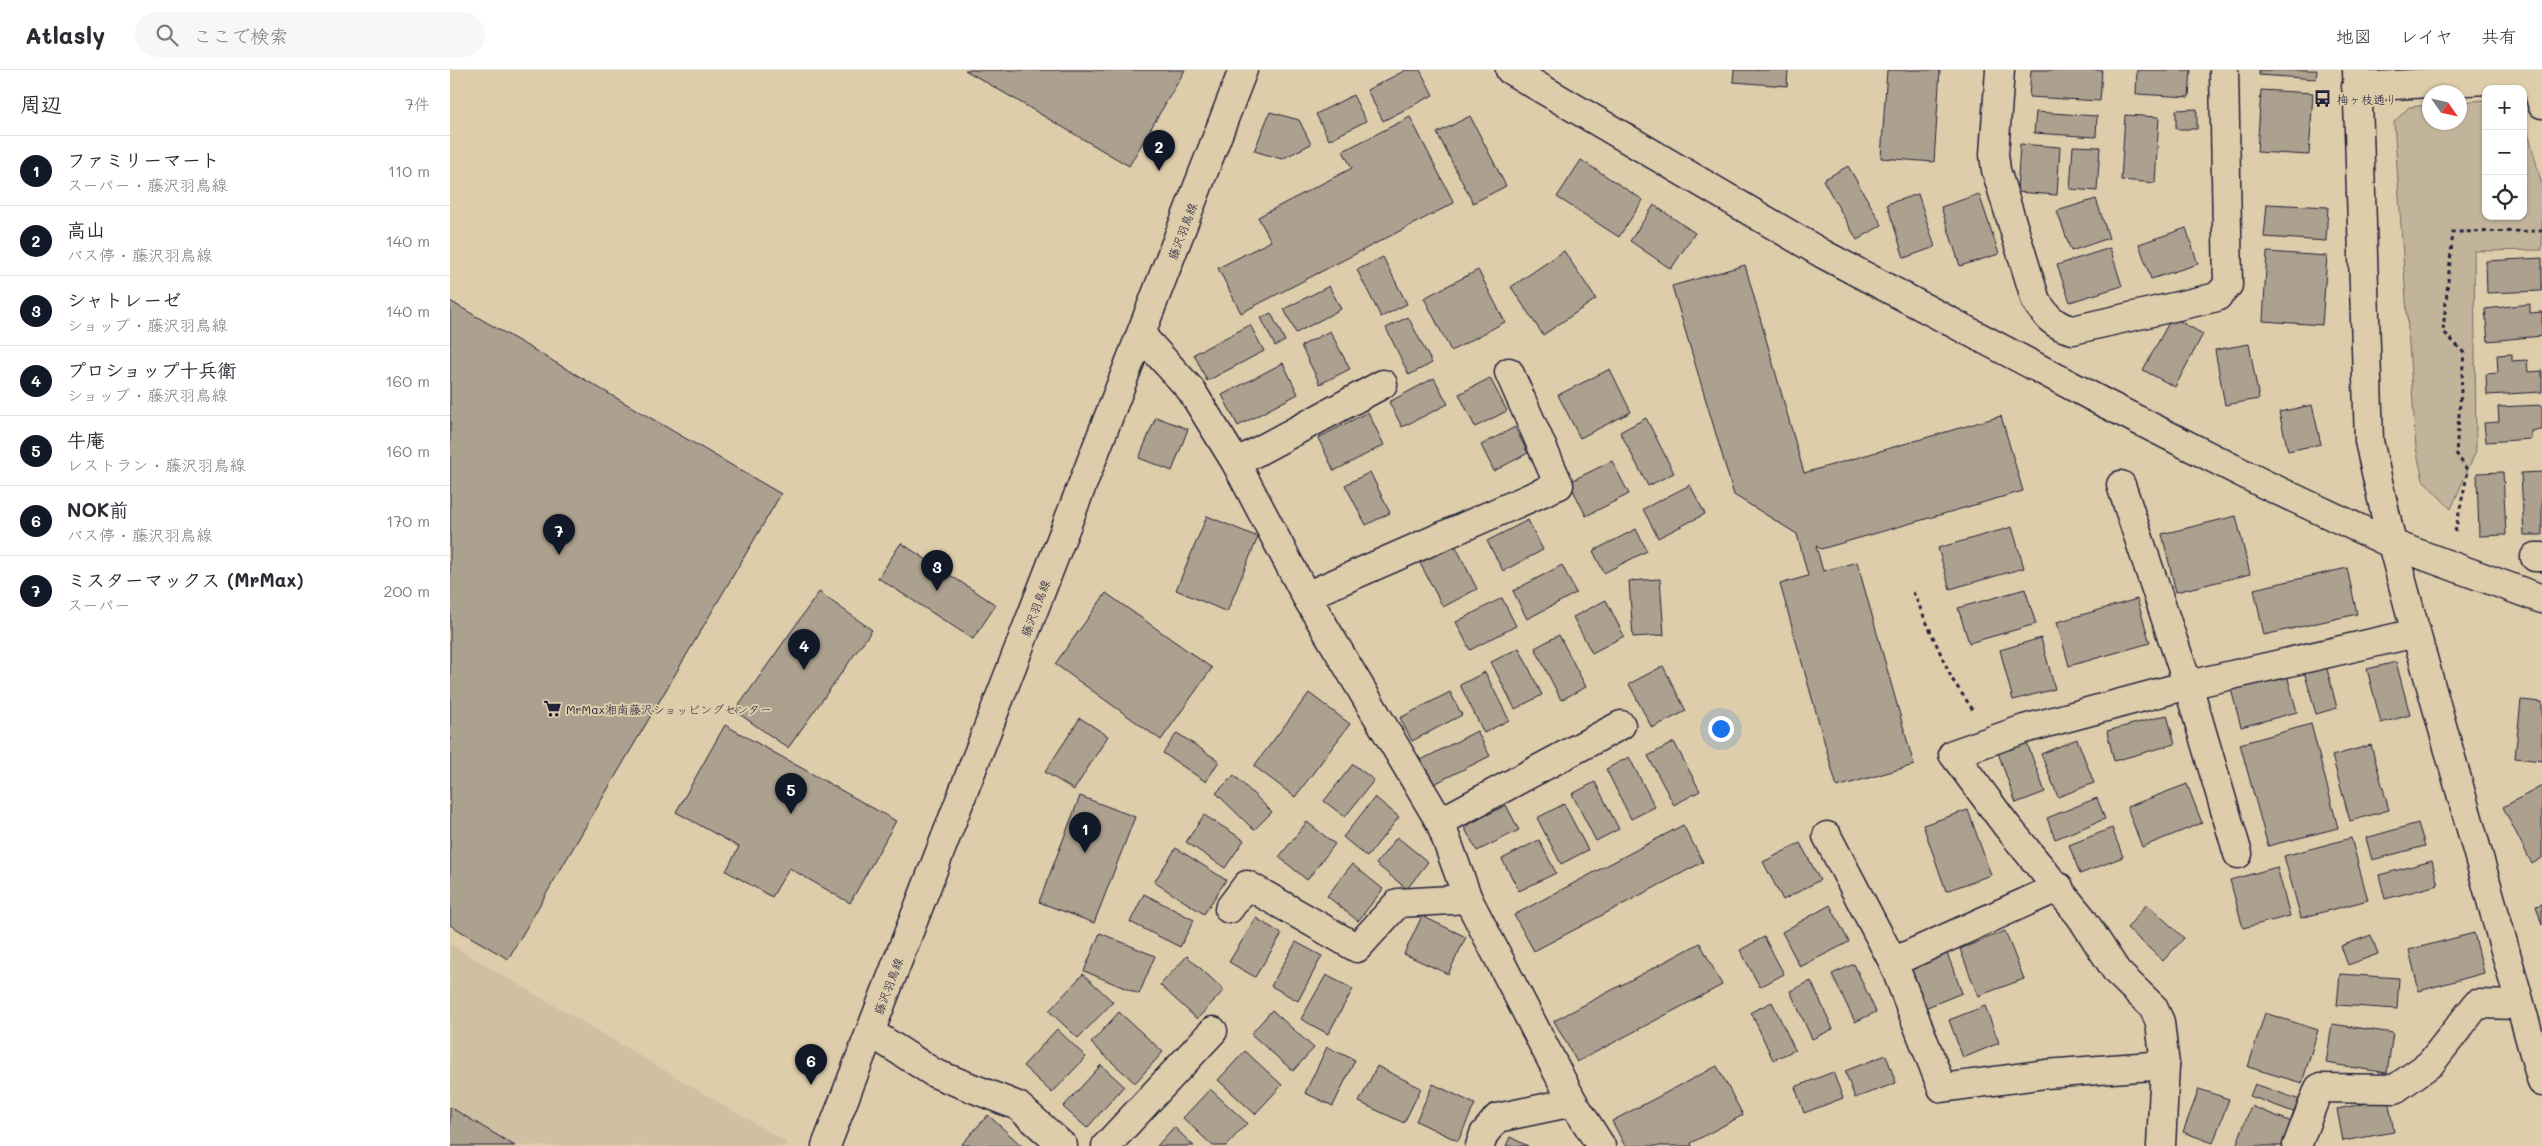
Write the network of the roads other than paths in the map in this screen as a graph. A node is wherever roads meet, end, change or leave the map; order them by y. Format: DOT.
graph roads {
  1 [pos="1244,70"];
  2 [pos="1510,70"];
  3 [pos="2000,70"];
  4 [pos="2224,70"];
  5 [pos="2537,74"];
  6 [pos="2356,78"];
  7 [pos="2542,104"];
  8 [pos="1141,335"];
  9 [pos="1509,372"];
  10 [pos="1382,384"];
  11 [pos="1236,463"];
  12 [pos="2121,485"];
  13 [pos="2392,544"];
  14 [pos="1306,596"];
  15 [pos="2542,599"];
  16 [pos="2416,633"];
  17 [pos="2188,686"];
  18 [pos="1622,725"];
  19 [pos="1440,822"];
  20 [pos="1827,836"];
  21 [pos="2238,854"];
  22 [pos="2059,887"];
  23 [pos="1468,899"];
  24 [pos="1229,909"];
  25 [pos="1893,962"];
  26 [pos="2528,1016"];
  27 [pos="1213,1030"];
  28 [pos="870,1032"];
  29 [pos="2165,1065"];
  30 [pos="2542,1082"];
  31 [pos="1573,1102"];
  32 [pos="826,1146"];
  33 [pos="1063,1146"];
  34 [pos="1106,1146"];
  35 [pos="1480,1146"];
  36 [pos="1602,1146"];
  37 [pos="2161,1146"];
  38 [pos="2297,1146"];
  1 -- 8 [label="street, 藤沢羽鳥線"];
  2 -- 13 [label="street"];
  3 -- 4 [label="street"];
  5 -- 6 [label="street"];
  5 -- 7 [label="street"];
  6 -- 13 [label="street"];
  8 -- 11 [label="street"];
  8 -- 28 [label="street, 藤沢羽鳥線"];
  9 -- 14 [label="street"];
  10 -- 11 [label="street"];
  11 -- 14 [label="street"];
  12 -- 17 [label="street"];
  13 -- 15 [label="street"];
  13 -- 16 [label="street"];
  14 -- 19 [label="street"];
  16 -- 17 [label="street"];
  16 -- 26 [label="street"];
  17 -- 21 [label="street"];
  17 -- 22 [label="street"];
  18 -- 19 [label="street"];
  19 -- 23 [label="street"];
  20 -- 25 [label="street"];
  22 -- 25 [label="street"];
  22 -- 29 [label="street"];
  23 -- 24 [label="street"];
  23 -- 31 [label="street"];
  25 -- 29 [label="street"];
  26 -- 30 [label="street"];
  26 -- 38 [label="street"];
  27 -- 34 [label="street"];
  28 -- 32 [label="street, 藤沢羽鳥線"];
  28 -- 33 [label="street"];
  29 -- 37 [label="street"];
  31 -- 35 [label="street"];
  31 -- 36 [label="street"];
}
